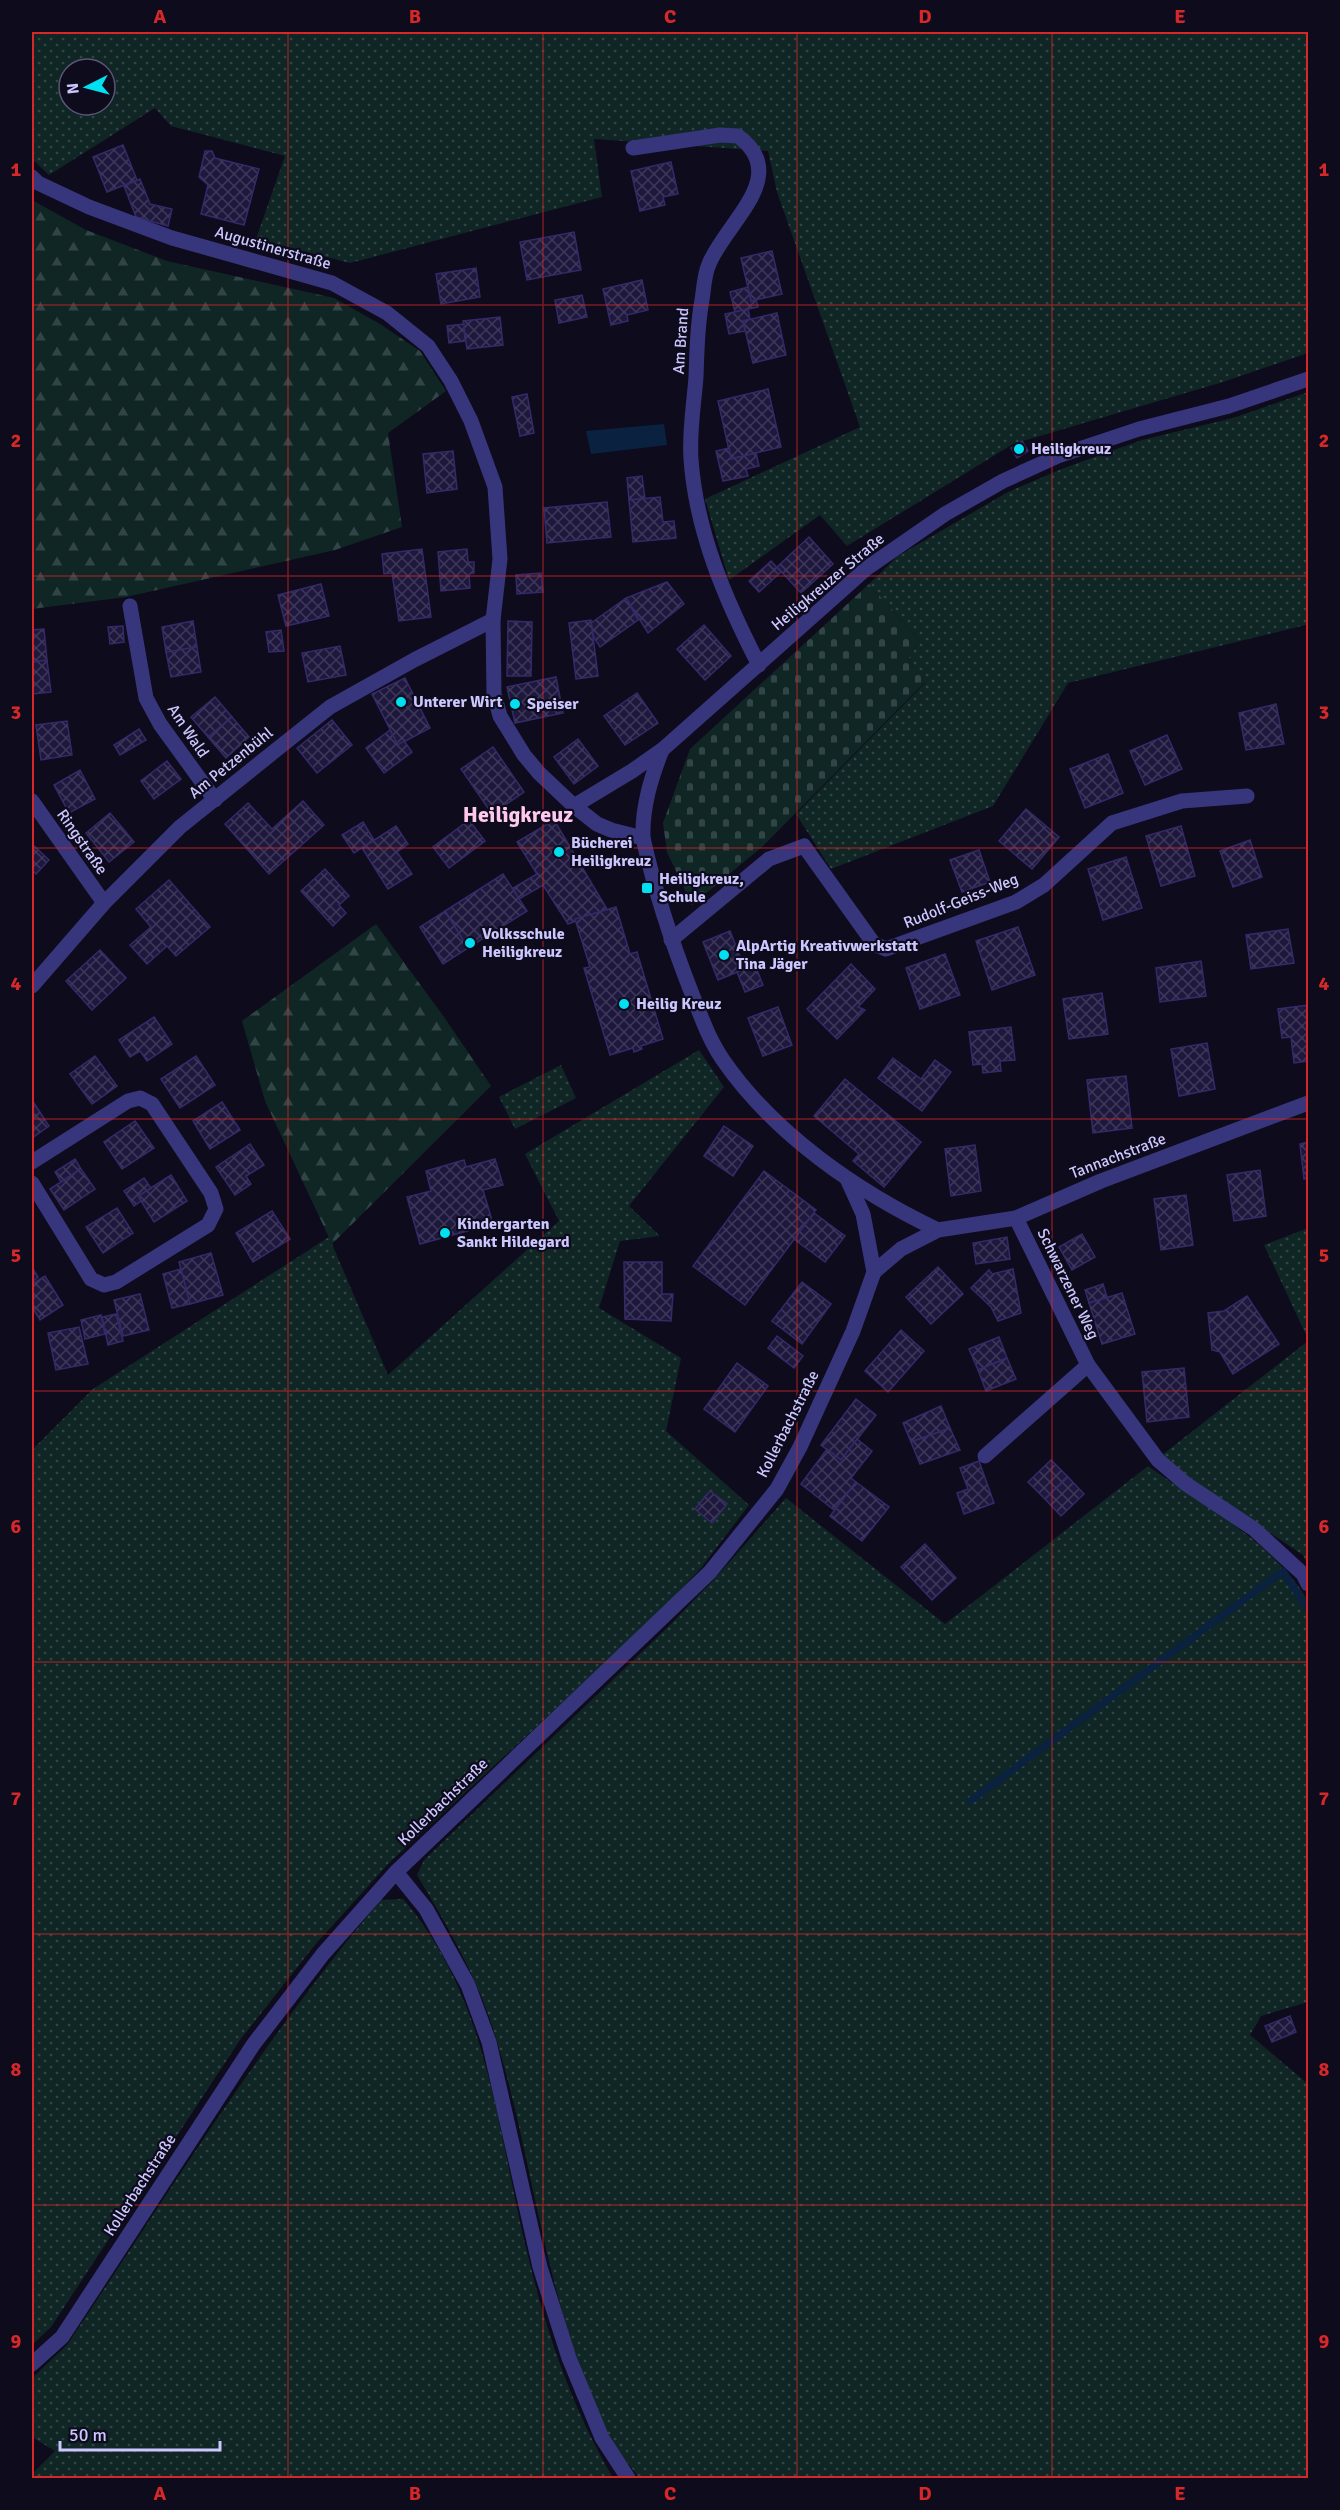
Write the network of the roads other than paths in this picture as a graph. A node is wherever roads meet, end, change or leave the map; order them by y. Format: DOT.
graph roads {
  1 [pos="633,148"];
  2 [pos="32,177"];
  3 [pos="1308,379"];
  4 [pos="130,606"];
  5 [pos="493,620"];
  6 [pos="759,665"];
  7 [pos="662,750"];
  8 [pos="1247,796"];
  9 [pos="214,800"];
  10 [pos="32,801"];
  11 [pos="574,806"];
  12 [pos="643,838"];
  13 [pos="104,903"];
  14 [pos="671,940"];
  15 [pos="32,986"];
  16 [pos="1308,1103"];
  17 [pos="32,1162"];
  18 [pos="848,1181"];
  19 [pos="32,1184"];
  20 [pos="1016,1218"];
  21 [pos="938,1230"];
  22 [pos="874,1272"];
  23 [pos="1088,1365"];
  24 [pos="985,1456"];
  25 [pos="1308,1584"];
  26 [pos="396,1872"];
  27 [pos="32,2364"];
  28 [pos="628,2478"];
  1 -- 6 [label="street, Am Brand"];
  2 -- 5 [label="street, Augustinerstraße"];
  3 -- 6 [label="street, Heiligkreuzer Straße"];
  4 -- 9 [label="street, Am Wald"];
  5 -- 9 [label="street, Am Petzenbühl"];
  5 -- 11 [label="street, Augustinerstraße"];
  6 -- 7 [label="street, Heiligkreuzer Straße"];
  7 -- 11 [label="street, Heiligkreuzer Straße"];
  7 -- 12 [label="street, Heiligkreuzer Straße"];
  8 -- 14 [label="street, Rudolf-Geiss-Weg"];
  9 -- 13 [label="street, Am Petzenbühl"];
  10 -- 13 [label="street, Ringstraße"];
  11 -- 12 [label="street"];
  12 -- 14 [label="street, Heiligkreuzer Straße"];
  13 -- 15 [label="street, Am Petzenbühl"];
  14 -- 18 [label="street, Heiligkreuzer Straße"];
  16 -- 20 [label="street, Tannachstraße"];
  17 -- 19 [label="street"];
  18 -- 21 [label="street"];
  18 -- 22 [label="street, Heiligkreuzer Straße"];
  20 -- 21 [label="street, Tannachstraße"];
  20 -- 23 [label="street, Schwarzener Weg"];
  21 -- 22 [label="street, Tannachstraße"];
  22 -- 26 [label="street, Kollerbachstraße"];
  23 -- 24 [label="street, Schwarzener Weg"];
  23 -- 25 [label="street, Schwarzener Weg"];
  26 -- 27 [label="street, Kollerbachstraße"];
  26 -- 28 [label="street"];
}
